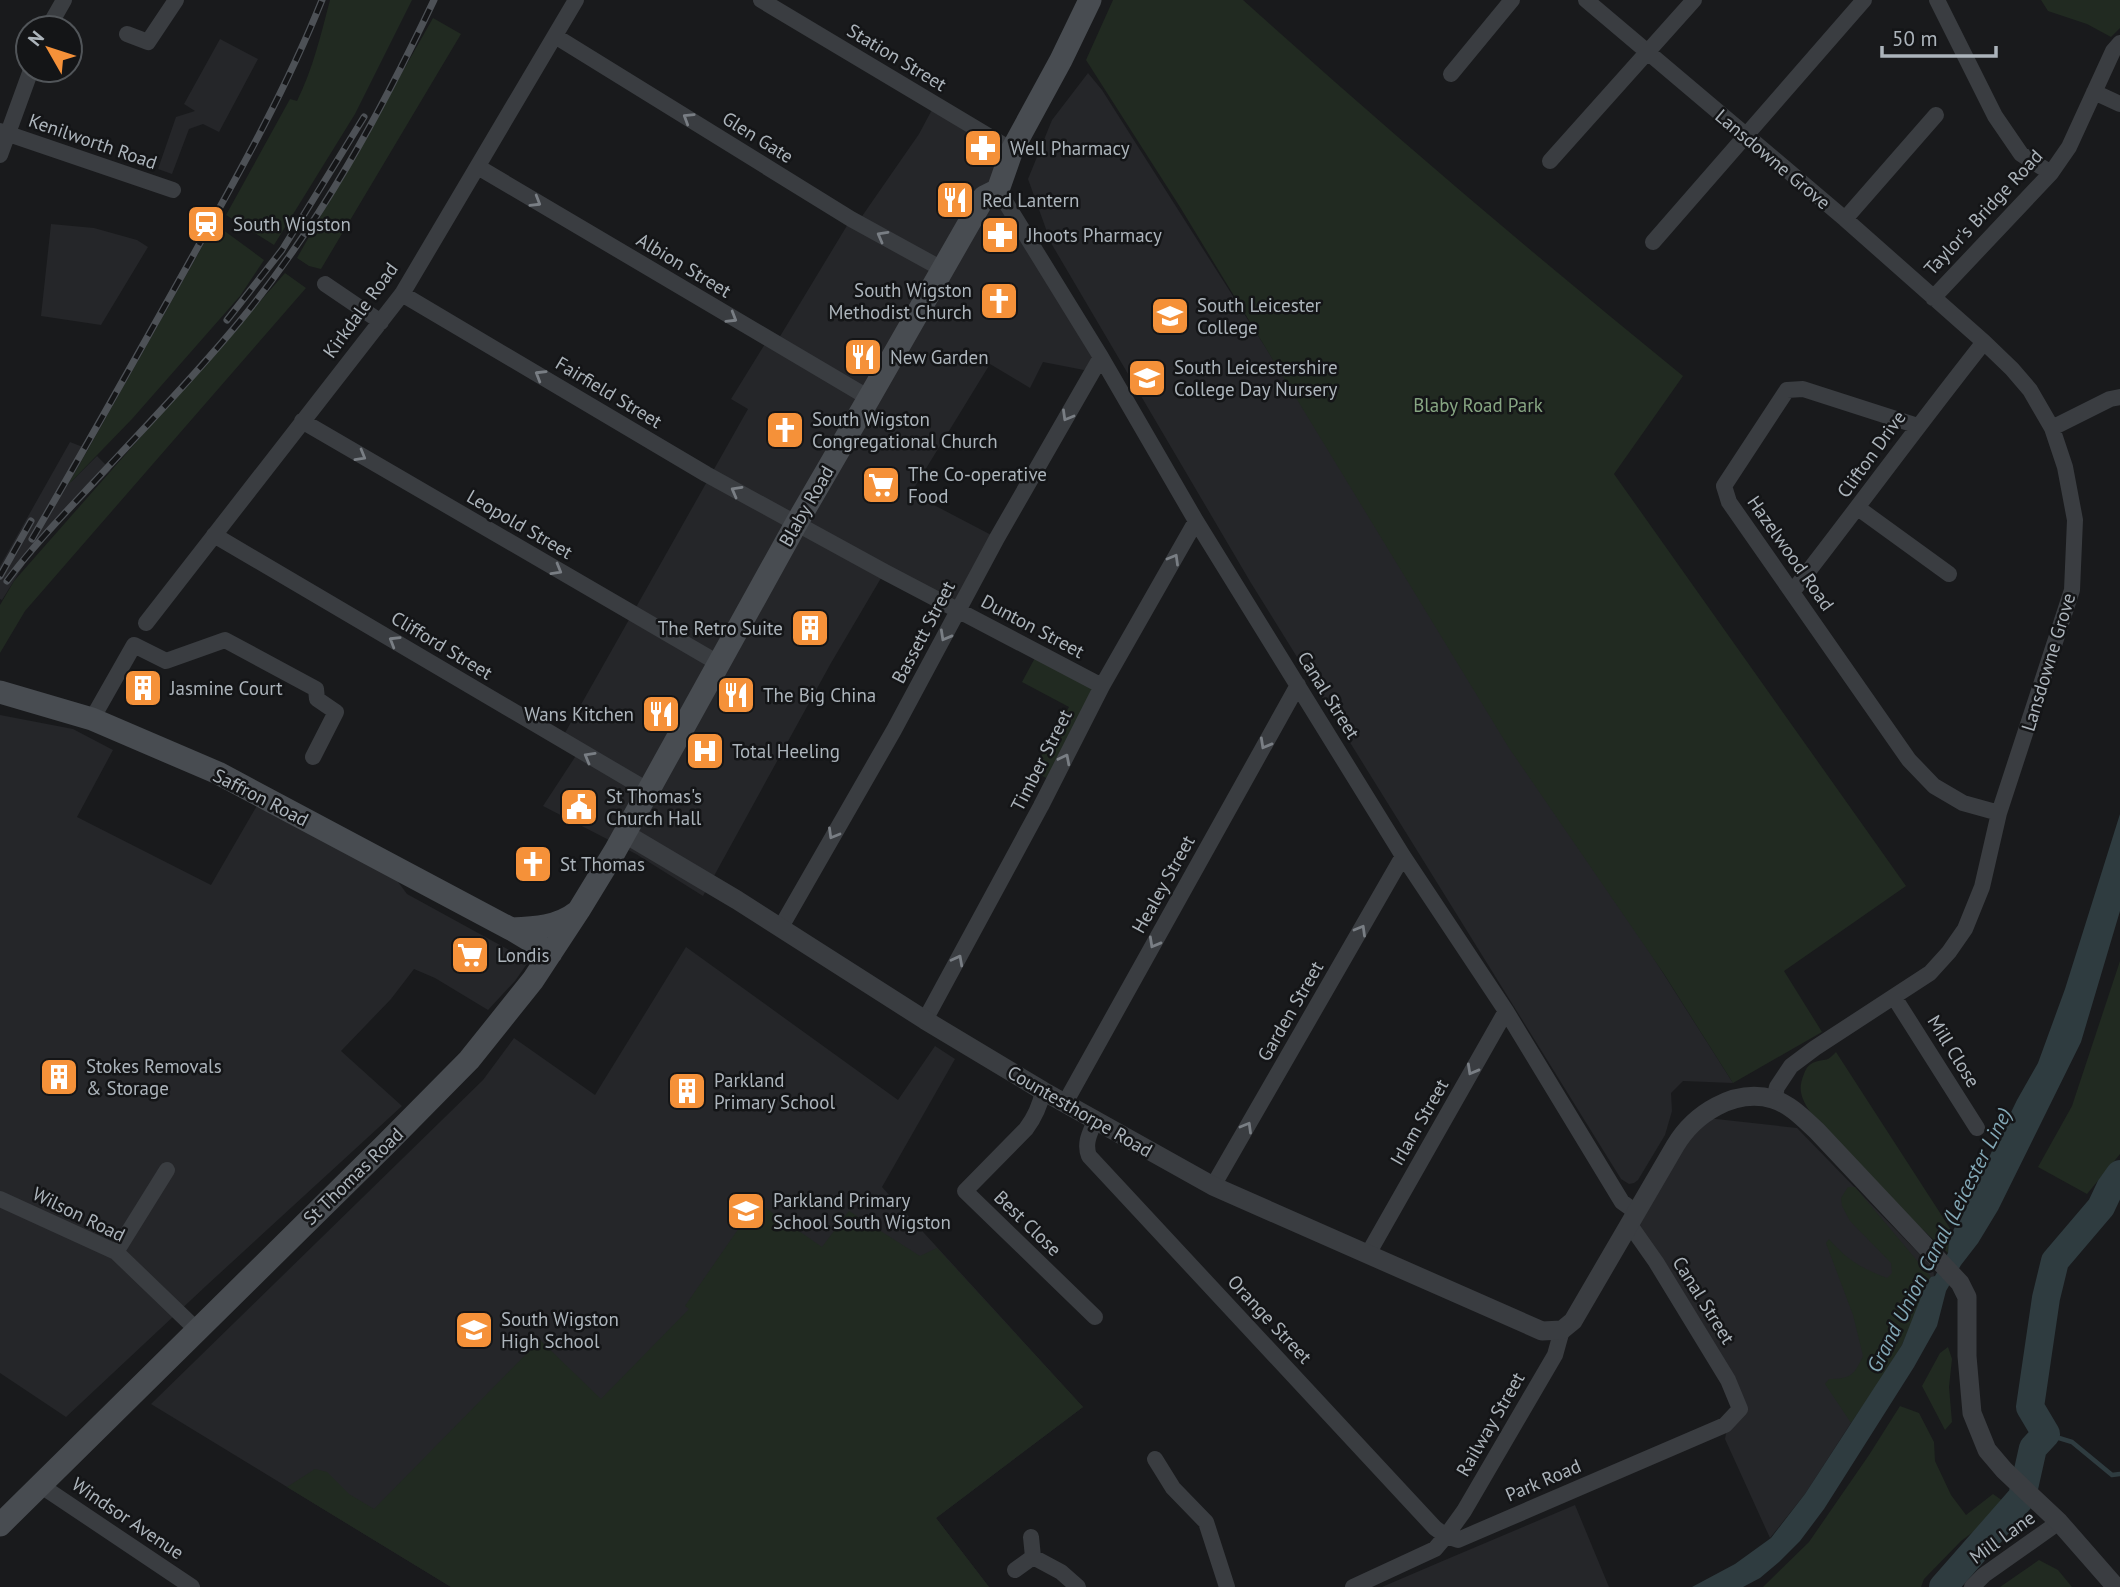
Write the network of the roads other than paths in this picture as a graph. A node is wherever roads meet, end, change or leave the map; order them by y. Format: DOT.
graph roads {
  1 [pos="176,0"];
  2 [pos="576,0"];
  3 [pos="761,0"];
  4 [pos="1090,0"];
  5 [pos="1512,0"];
  6 [pos="1586,0"];
  7 [pos="1694,0"];
  8 [pos="1864,0"];
  9 [pos="1937,0"];
  10 [pos="127,34"];
  11 [pos="555,36"];
  12 [pos="2120,43"];
  13 [pos="1647,52"];
  14 [pos="1451,74"];
  15 [pos="25,84"];
  16 [pos="2094,92"];
  17 [pos="2120,104"];
  18 [pos="1936,115"];
  19 [pos="3,133"];
  20 [pos="1746,137"];
  21 [pos="1012,150"];
  22 [pos="0,155"];
  23 [pos="1550,161"];
  24 [pos="478,167"];
  25 [pos="2050,173"];
  26 [pos="173,190"];
  27 [pos="998,190"];
  28 [pos="1845,219"];
  29 [pos="1653,242"];
  30 [pos="942,269"];
  31 [pos="325,284"];
  32 [pos="402,294"];
  33 [pos="1933,298"];
  34 [pos="381,322"];
  35 [pos="1984,342"];
  36 [pos="1101,356"];
  37 [pos="2120,397"];
  38 [pos="869,398"];
  39 [pos="302,421"];
  40 [pos="1918,426"];
  41 [pos="2052,428"];
  42 [pos="1858,508"];
  43 [pos="1196,521"];
  44 [pos="796,524"];
  45 [pos="214,535"];
  46 [pos="1949,574"];
  47 [pos="1793,591"];
  48 [pos="959,611"];
  49 [pos="146,623"];
  50 [pos="718,663"];
  51 [pos="1298,685"];
  52 [pos="1102,686"];
  53 [pos="0,692"];
  54 [pos="92,719"];
  55 [pos="313,757"];
  56 [pos="649,791"];
  57 [pos="2000,813"];
  58 [pos="624,833"];
  59 [pos="1403,856"];
  60 [pos="579,910"];
  61 [pos="781,927"];
  62 [pos="511,929"];
  63 [pos="551,953"];
  64 [pos="1895,997"];
  65 [pos="1506,1011"];
  66 [pos="926,1020"];
  67 [pos="1043,1091"];
  68 [pos="1774,1099"];
  69 [pos="1065,1103"];
  70 [pos="1095,1121"];
  71 [pos="1978,1128"];
  72 [pos="167,1170"];
  73 [pos="1213,1186"];
  74 [pos="0,1199"];
  75 [pos="1633,1218"];
  76 [pos="116,1252"];
  77 [pos="1368,1254"];
  78 [pos="1095,1317"];
  79 [pos="197,1330"];
  80 [pos="1562,1330"];
  81 [pos="1737,1399"];
  82 [pos="1155,1459"];
  83 [pos="40,1485"];
  84 [pos="2059,1522"];
  85 [pos="0,1525"];
  86 [pos="1446,1536"];
  87 [pos="1031,1537"];
  88 [pos="1033,1557"];
  89 [pos="1015,1570"];
  90 [pos="192,1587"];
  91 [pos="1078,1587"];
  92 [pos="1227,1587"];
  93 [pos="1353,1587"];
  94 [pos="1972,1587"];
  95 [pos="2116,1587"];
  1 -- 10 [label="street"];
  2 -- 11 [label="street, Kirkdale Road"];
  3 -- 21 [label="street, Station Street"];
  4 -- 21 [label="main road, Blaby Road"];
  5 -- 14 [label="street"];
  6 -- 13 [label="street, Lansdowne Grove"];
  7 -- 13 [label="street"];
  8 -- 20 [label="street"];
  9 -- 25 [label="street"];
  11 -- 24 [label="street, Kirkdale Road"];
  30 -- 11 [label="street, Glen Gate, one-way"];
  12 -- 16 [label="street, Taylor's Bridge Road"];
  13 -- 20 [label="street, Lansdowne Grove"];
  13 -- 23 [label="street"];
  15 -- 19 [label="street"];
  16 -- 17 [label="street"];
  16 -- 25 [label="street, Taylor's Bridge Road"];
  18 -- 28 [label="street"];
  19 -- 22 [label="street"];
  19 -- 26 [label="street, Kenilworth Road"];
  20 -- 28 [label="street, Lansdowne Grove"];
  20 -- 29 [label="street"];
  21 -- 27 [label="main road, Blaby Road"];
  24 -- 32 [label="street, Kirkdale Road"];
  24 -- 38 [label="street, Albion Street, one-way"];
  25 -- 33 [label="street, Taylor's Bridge Road"];
  27 -- 30 [label="main road, Blaby Road"];
  27 -- 36 [label="street, Canal Street"];
  28 -- 33 [label="street, Lansdowne Grove"];
  30 -- 38 [label="main road, Blaby Road"];
  31 -- 34 [label="street"];
  32 -- 34 [label="street, Kirkdale Road"];
  44 -- 32 [label="street, Fairfield Street, one-way"];
  33 -- 35 [label="street, Lansdowne Grove"];
  34 -- 39 [label="street, Kirkdale Road"];
  35 -- 40 [label="street, Clifton Drive"];
  35 -- 41 [label="street, Lansdowne Grove"];
  36 -- 43 [label="street, Canal Street"];
  36 -- 48 [label="street, Bassett Street, one-way"];
  37 -- 41 [label="street"];
  38 -- 44 [label="main road, Blaby Road"];
  39 -- 45 [label="street, Kirkdale Road"];
  39 -- 50 [label="street, Leopold Street, one-way"];
  40 -- 42 [label="street, Clifton Drive"];
  40 -- 47 [label="street, Hazelwood Road"];
  41 -- 57 [label="street, Lansdowne Grove"];
  42 -- 46 [label="street"];
  42 -- 47 [label="street, Clifton Drive"];
  43 -- 51 [label="street, Canal Street"];
  52 -- 43 [label="street, Timber Street, one-way"];
  44 -- 48 [label="street, Dunton Street"];
  44 -- 50 [label="main road, Blaby Road"];
  45 -- 49 [label="street, Kirkdale Road"];
  56 -- 45 [label="street, Clifford Street, one-way"];
  47 -- 57 [label="street, Hazelwood Road"];
  48 -- 52 [label="street, Dunton Street"];
  48 -- 61 [label="street, Bassett Street, one-way"];
  50 -- 56 [label="main road, Blaby Road"];
  51 -- 59 [label="street, Canal Street"];
  51 -- 69 [label="street, Healey Street, one-way"];
  66 -- 52 [label="street, Timber Street, one-way"];
  53 -- 54 [label="main road, Saffron Road"];
  54 -- 55 [label="street"];
  54 -- 62 [label="main road, Saffron Road"];
  56 -- 58 [label="main road, Blaby Road"];
  57 -- 64 [label="street, Lansdowne Grove"];
  58 -- 60 [label="main road, St Thomas Road"];
  58 -- 61 [label="street, Countesthorpe Road"];
  59 -- 65 [label="street, Canal Street"];
  73 -- 59 [label="street, Garden Street, one-way"];
  60 -- 62 [label="main road"];
  60 -- 63 [label="main road, St Thomas Road"];
  61 -- 66 [label="street, Countesthorpe Road"];
  62 -- 63 [label="main road, Saffron Road"];
  63 -- 79 [label="main road, St Thomas Road"];
  64 -- 68 [label="street, Lansdowne Grove"];
  64 -- 71 [label="street, Mill Close"];
  65 -- 75 [label="street, Canal Street"];
  65 -- 77 [label="street, Irlam Street, one-way"];
  66 -- 67 [label="street, Countesthorpe Road"];
  67 -- 69 [label="street, Countesthorpe Road"];
  67 -- 78 [label="street, Best Close"];
  68 -- 75 [label="street"];
  68 -- 84 [label="street"];
  69 -- 70 [label="street, Countesthorpe Road"];
  70 -- 73 [label="street, Countesthorpe Road"];
  70 -- 86 [label="street, Orange Street"];
  72 -- 76 [label="street"];
  73 -- 77 [label="street, Countesthorpe Road"];
  74 -- 76 [label="street, Wilson Road"];
  75 -- 80 [label="street"];
  75 -- 81 [label="street, Canal Street"];
  76 -- 79 [label="street, Wilson Road"];
  77 -- 80 [label="street, Countesthorpe Road"];
  79 -- 83 [label="main road, St Thomas Road"];
  80 -- 86 [label="street, Railway Street"];
  81 -- 86 [label="street, Park Road"];
  82 -- 92 [label="street"];
  83 -- 85 [label="main road, St Thomas Road"];
  83 -- 90 [label="street, Windsor Avenue"];
  84 -- 94 [label="street, Mill Lane"];
  84 -- 95 [label="street"];
  86 -- 93 [label="street, Park Road"];
  87 -- 88 [label="street"];
  88 -- 89 [label="street"];
  88 -- 91 [label="street"];
}
